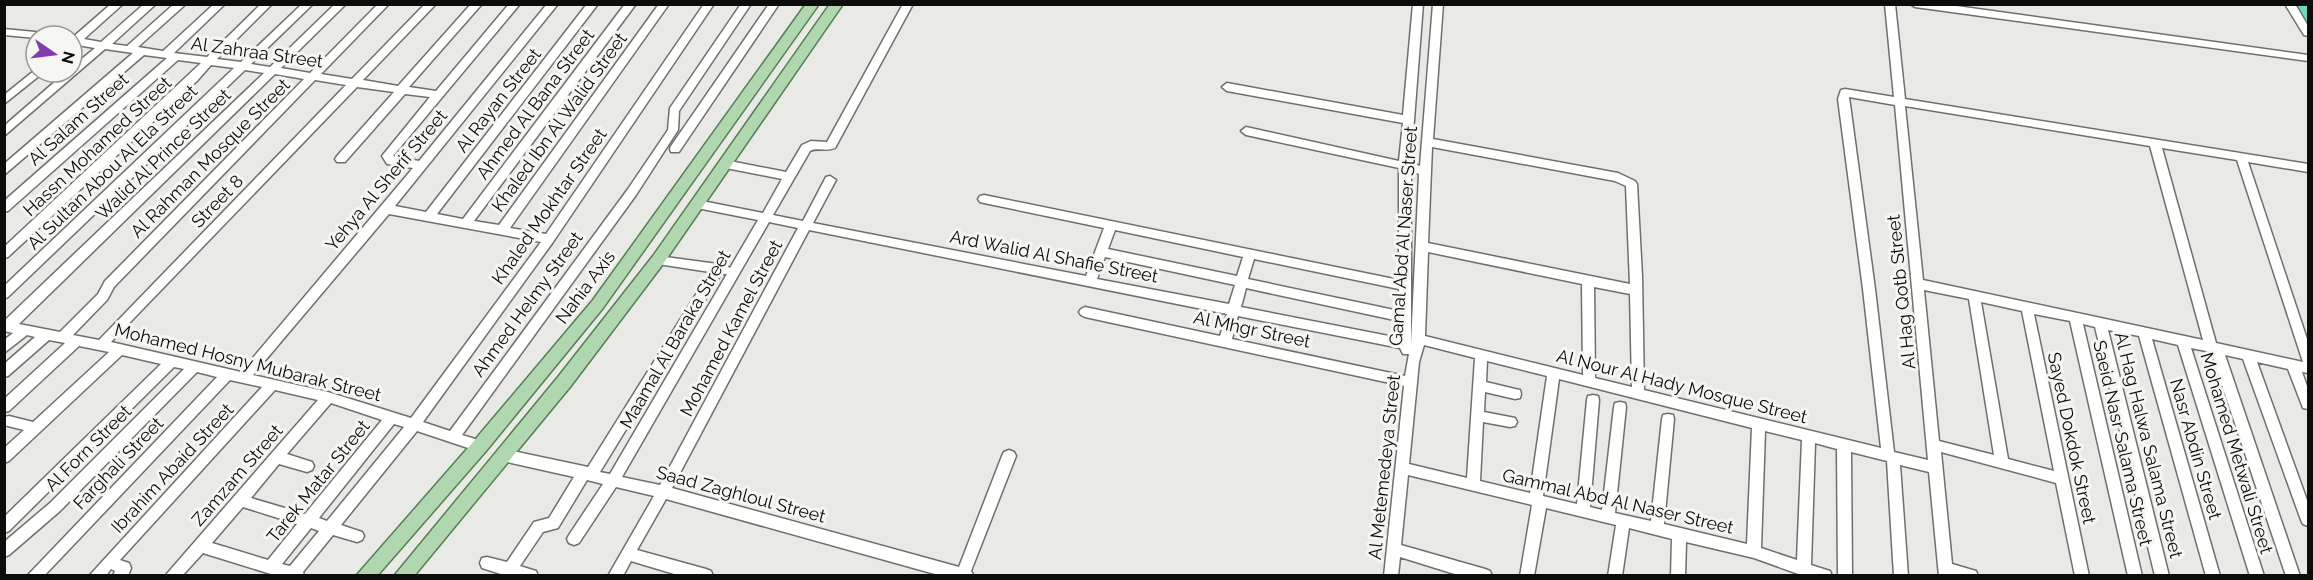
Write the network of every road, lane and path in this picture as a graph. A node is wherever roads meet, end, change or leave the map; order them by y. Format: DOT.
graph roads {
  1 [pos="118,4"];
  2 [pos="151,4"];
  3 [pos="180,4"];
  4 [pos="220,4"];
  5 [pos="267,4"];
  6 [pos="308,4"];
  7 [pos="341,4"];
  8 [pos="384,4"];
  9 [pos="431,4"];
  10 [pos="477,4"];
  11 [pos="515,4"];
  12 [pos="553,4"];
  13 [pos="593,4"];
  14 [pos="631,4"];
  15 [pos="664,4"];
  16 [pos="709,4"];
  17 [pos="746,4"];
  18 [pos="774,4"];
  19 [pos="813,4"];
  20 [pos="837,4"];
  21 [pos="908,4"];
  22 [pos="1418,4"];
  23 [pos="1438,4"];
  24 [pos="1890,4"];
  25 [pos="1915,4"];
  26 [pos="2290,4"];
  27 [pos="6,33"];
  28 [pos="84,33"];
  29 [pos="2308,33"];
  30 [pos="24,34"];
  31 [pos="84,43"];
  32 [pos="104,46"];
  33 [pos="129,50"];
  34 [pos="141,52"];
  35 [pos="170,56"];
  36 [pos="2308,58"];
  37 [pos="210,61"];
  38 [pos="245,65"];
  39 [pos="273,70"];
  40 [pos="314,76"];
  41 [pos="358,82"];
  42 [pos="25,84"];
  43 [pos="1227,87"];
  44 [pos="402,89"];
  45 [pos="438,95"];
  46 [pos="4,101"];
  47 [pos="1900,101"];
  48 [pos="1408,120"];
  49 [pos="1246,131"];
  50 [pos="4,132"];
  51 [pos="1427,142"];
  52 [pos="2155,143"];
  53 [pos="675,149"];
  54 [pos="2241,157"];
  55 [pos="340,159"];
  56 [pos="725,164"];
  57 [pos="422,165"];
  58 [pos="1406,167"];
  59 [pos="2308,168"];
  60 [pos="4,171"];
  61 [pos="1425,171"];
  62 [pos="790,177"];
  63 [pos="830,180"];
  64 [pos="984,199"];
  65 [pos="697,204"];
  66 [pos="4,208"];
  67 [pos="386,209"];
  68 [pos="429,216"];
  69 [pos="766,218"];
  70 [pos="466,223"];
  71 [pos="806,225"];
  72 [pos="1112,226"];
  73 [pos="502,230"];
  74 [pos="549,239"];
  75 [pos="1421,246"];
  76 [pos="1102,252"];
  77 [pos="4,254"];
  78 [pos="1249,255"];
  79 [pos="658,260"];
  80 [pos="718,269"];
  81 [pos="735,272"];
  82 [pos="1588,281"];
  83 [pos="1090,282"];
  84 [pos="1241,282"];
  85 [pos="1919,284"];
  86 [pos="1406,286"];
  87 [pos="1636,290"];
  88 [pos="4,294"];
  89 [pos="1974,296"];
  90 [pos="2027,308"];
  91 [pos="1233,310"];
  92 [pos="1085,312"];
  93 [pos="1405,316"];
  94 [pos="2075,318"];
  95 [pos="2100,323"];
  96 [pos="6,326"];
  97 [pos="25,330"];
  98 [pos="2144,333"];
  99 [pos="47,334"];
  100 [pos="63,337"];
  101 [pos="1419,339"];
  102 [pos="77,340"];
  103 [pos="2183,341"];
  104 [pos="1225,342"];
  105 [pos="1405,344"];
  106 [pos="102,345"];
  107 [pos="4,348"];
  108 [pos="2213,348"];
  109 [pos="120,350"];
  110 [pos="1481,355"];
  111 [pos="2248,355"];
  112 [pos="2308,359"];
  113 [pos="171,362"];
  114 [pos="1413,362"];
  115 [pos="2293,365"];
  116 [pos="194,367"];
  117 [pos="2308,368"];
  118 [pos="4,372"];
  119 [pos="1554,373"];
  120 [pos="228,374"];
  121 [pos="244,377"];
  122 [pos="1410,382"];
  123 [pos="1589,382"];
  124 [pos="273,384"];
  125 [pos="1480,386"];
  126 [pos="1515,393"];
  127 [pos="1638,394"];
  128 [pos="328,397"];
  129 [pos="1593,400"];
  130 [pos="2308,404"];
  131 [pos="4,407"];
  132 [pos="1620,407"];
  133 [pos="1479,416"];
  134 [pos="393,417"];
  135 [pos="1668,418"];
  136 [pos="9,421"];
  137 [pos="1510,422"];
  138 [pos="1759,424"];
  139 [pos="414,425"];
  140 [pos="35,428"];
  141 [pos="1809,436"];
  142 [pos="452,438"];
  143 [pos="1844,445"];
  144 [pos="1934,445"];
  145 [pos="480,446"];
  146 [pos="503,455"];
  147 [pos="1008,456"];
  148 [pos="4,457"];
  149 [pos="276,457"];
  150 [pos="1890,457"];
  151 [pos="2002,463"];
  152 [pos="307,466"];
  153 [pos="1402,468"];
  154 [pos="1936,468"];
  155 [pos="588,473"];
  156 [pos="615,479"];
  157 [pos="2062,479"];
  158 [pos="1473,485"];
  159 [pos="663,492"];
  160 [pos="239,500"];
  161 [pos="1538,500"];
  162 [pos="1583,511"];
  163 [pos="1608,517"];
  164 [pos="1623,520"];
  165 [pos="2308,520"];
  166 [pos="308,521"];
  167 [pos="4,527"];
  168 [pos="330,527"];
  169 [pos="1657,529"];
  170 [pos="1679,534"];
  171 [pos="357,536"];
  172 [pos="574,539"];
  173 [pos="201,546"];
  174 [pos="1393,549"];
  175 [pos="4,551"];
  176 [pos="1754,552"];
  177 [pos="627,554"];
  178 [pos="110,562"];
  179 [pos="487,563"];
  180 [pos="271,567"];
  181 [pos="510,570"];
  182 [pos="938,571"];
  183 [pos="1946,572"];
  184 [pos="1815,573"];
  185 [pos="177,575"];
  186 [pos="295,575"];
  187 [pos="965,575"];
  188 [pos="34,576"];
  189 [pos="96,576"];
  190 [pos="120,576"];
  191 [pos="365,576"];
  192 [pos="403,576"];
  193 [pos="531,576"];
  194 [pos="615,576"];
  195 [pos="706,576"];
  196 [pos="1391,576"];
  197 [pos="1485,576"];
  198 [pos="1527,576"];
  199 [pos="1615,576"];
  200 [pos="1678,576"];
  201 [pos="1845,576"];
  202 [pos="1901,576"];
  203 [pos="1971,576"];
  204 [pos="2082,576"];
  205 [pos="2135,576"];
  206 [pos="2162,576"];
  207 [pos="2212,576"];
  208 [pos="2257,576"];
  209 [pos="2293,576"];
  1 -- 28 [label="street"];
  2 -- 32 [label="street"];
  3 -- 33 [label="street"];
  4 -- 35 [label="street, Al Salam Street"];
  5 -- 37 [label="street, Hassn Mohamed Street"];
  6 -- 38 [label="street, Al Sultan Abou Al Ela Street"];
  7 -- 39 [label="street, Walid Al Prince Street"];
  8 -- 40 [label="street, Al Rahman Mosque Street"];
  9 -- 41 [label="street, Street 8"];
  10 -- 44 [label="street"];
  11 -- 45 [label="street"];
  12 -- 57 [label="street, Yehya Al Sherif Street"];
  13 -- 68 [label="street, Al Rayan Street"];
  14 -- 70 [label="street, Ahmed Al Bana Street"];
  15 -- 73 [label="street, Khaled Ibn Al Walid Street"];
  16 -- 74 [label="street, Khaled Mokhtar Street"];
  17 -- 142 [label="street, Ahmed Helmy Street"];
  18 -- 53 [label="street"];
  19 -- 145 [label="main road, Nahia Axis"];
  20 -- 56 [label="main road"];
  21 -- 62 [label="street, Maamal Al Baraka Street"];
  22 -- 48 [label="street, Gamal Abd Al Naser Street"];
  23 -- 51 [label="street, Gamal Abd Al Naser Street"];
  24 -- 47 [label="street, Al Hag Qotb Street"];
  25 -- 36 [label="street"];
  26 -- 29 [label="street"];
  27 -- 30 [label="street"];
  31 -- 32 [label="street, Al Zahraa Street"];
  32 -- 33 [label="street, Al Zahraa Street"];
  32 -- 50 [label="street"];
  33 -- 34 [label="street, Al Zahraa Street"];
  34 -- 35 [label="street, Al Zahraa Street"];
  34 -- 60 [label="street"];
  35 -- 37 [label="street, Al Zahraa Street"];
  35 -- 66 [label="street, Al Salam Street"];
  37 -- 38 [label="street, Al Zahraa Street"];
  37 -- 77 [label="street, Hassn Mohamed Street"];
  38 -- 39 [label="street, Al Zahraa Street"];
  38 -- 88 [label="street, Al Sultan Abou Al Ela Street"];
  39 -- 40 [label="street, Al Zahraa Street"];
  39 -- 96 [label="street, Walid Al Prince Street"];
  40 -- 41 [label="street, Al Zahraa Street"];
  40 -- 100 [label="street, Al Rahman Mosque Street"];
  41 -- 44 [label="street, Al Zahraa Street"];
  41 -- 106 [label="street, Street 8"];
  42 -- 46 [label="street"];
  43 -- 48 [label="street"];
  44 -- 45 [label="street, Al Zahraa Street"];
  44 -- 55 [label="street"];
  45 -- 57 [label="street"];
  47 -- 52 [label="street"];
  47 -- 85 [label="street, Al Hag Qotb Street"];
  47 -- 150 [label="street"];
  48 -- 58 [label="street, Gamal Abd Al Naser Street"];
  49 -- 58 [label="street"];
  51 -- 61 [label="street, Gamal Abd Al Naser Street"];
  51 -- 87 [label="street"];
  52 -- 54 [label="street"];
  52 -- 108 [label="street"];
  54 -- 59 [label="street"];
  54 -- 112 [label="street"];
  56 -- 62 [label="street"];
  56 -- 65 [label="main road"];
  57 -- 67 [label="street, Yehya Al Sherif Street"];
  58 -- 61 [label="street"];
  58 -- 86 [label="street, Gamal Abd Al Naser Street"];
  61 -- 75 [label="street, Gamal Abd Al Naser Street"];
  62 -- 69 [label="street, Maamal Al Baraka Street"];
  63 -- 71 [label="street, Mohamed Kamel Street"];
  64 -- 72 [label="street"];
  65 -- 69 [label="street, Ard Walid Al Shafie Street"];
  65 -- 79 [label="main road"];
  67 -- 68 [label="street"];
  67 -- 121 [label="street, Yehya Al Sherif Street"];
  68 -- 70 [label="street"];
  69 -- 71 [label="street, Ard Walid Al Shafie Street"];
  69 -- 81 [label="street, Maamal Al Baraka Street"];
  70 -- 73 [label="street"];
  71 -- 83 [label="street, Ard Walid Al Shafie Street"];
  71 -- 159 [label="street, Mohamed Kamel Street"];
  72 -- 76 [label="street"];
  72 -- 78 [label="street"];
  73 -- 74 [label="street"];
  74 -- 139 [label="street, Khaled Mokhtar Street"];
  75 -- 82 [label="street"];
  75 -- 101 [label="street, Gamal Abd Al Naser Street"];
  76 -- 83 [label="street"];
  76 -- 84 [label="street"];
  78 -- 84 [label="street"];
  78 -- 86 [label="street"];
  79 -- 80 [label="street"];
  79 -- 146 [label="main road"];
  80 -- 81 [label="street"];
  80 -- 155 [label="street"];
  81 -- 156 [label="street, Maamal Al Baraka Street"];
  82 -- 87 [label="street"];
  82 -- 123 [label="street"];
  83 -- 91 [label="street, Ard Walid Al Shafie Street"];
  84 -- 91 [label="street"];
  84 -- 93 [label="street"];
  85 -- 89 [label="street"];
  85 -- 144 [label="street, Al Hag Qotb Street"];
  86 -- 93 [label="street, Gamal Abd Al Naser Street"];
  87 -- 127 [label="street"];
  89 -- 90 [label="street"];
  89 -- 151 [label="street"];
  90 -- 94 [label="street"];
  90 -- 157 [label="street, Sayed Dokdok Street"];
  91 -- 104 [label="street"];
  91 -- 105 [label="street, Ard Walid Al Shafie Street"];
  92 -- 104 [label="street, Al Mhgr Street"];
  93 -- 105 [label="street, Gamal Abd Al Naser Street"];
  94 -- 95 [label="street"];
  94 -- 205 [label="street, Saeid Nasr Salama Street"];
  95 -- 98 [label="street"];
  95 -- 206 [label="street, Al Hag Halwa Salama Street"];
  96 -- 97 [label="street, Mohamed Hosny Mubarak Street"];
  97 -- 99 [label="street, Mohamed Hosny Mubarak Street"];
  97 -- 107 [label="street"];
  98 -- 103 [label="street"];
  98 -- 207 [label="street, Nasr Abdin Street"];
  99 -- 100 [label="street, Mohamed Hosny Mubarak Street"];
  99 -- 118 [label="street"];
  100 -- 102 [label="street, Mohamed Hosny Mubarak Street"];
  101 -- 110 [label="street, Al Nour Al Hady Mosque Street"];
  101 -- 114 [label="street, Gamal Abd Al Naser Street"];
  102 -- 106 [label="street, Mohamed Hosny Mubarak Street"];
  102 -- 131 [label="street"];
  103 -- 108 [label="street"];
  103 -- 208 [label="street, Mohamed Metwali Street"];
  104 -- 122 [label="street, Al Mhgr Street"];
  105 -- 114 [label="street, Gamal Abd Al Naser Street"];
  106 -- 109 [label="street, Mohamed Hosny Mubarak Street"];
  108 -- 111 [label="street"];
  108 -- 209 [label="street"];
  109 -- 113 [label="street, Mohamed Hosny Mubarak Street"];
  109 -- 140 [label="street"];
  110 -- 119 [label="street, Al Nour Al Hady Mosque Street"];
  110 -- 125 [label="street"];
  111 -- 115 [label="street"];
  111 -- 165 [label="street"];
  113 -- 116 [label="street, Mohamed Hosny Mubarak Street"];
  113 -- 167 [label="street"];
  114 -- 122 [label="street, Al Metemedeya Street"];
  115 -- 117 [label="street"];
  115 -- 130 [label="street"];
  116 -- 120 [label="street, Mohamed Hosny Mubarak Street"];
  116 -- 175 [label="street, Al Forn Street"];
  119 -- 123 [label="street, Al Nour Al Hady Mosque Street"];
  119 -- 161 [label="street"];
  120 -- 121 [label="street, Mohamed Hosny Mubarak Street"];
  120 -- 188 [label="street, Farghali Street"];
  121 -- 124 [label="street, Mohamed Hosny Mubarak Street"];
  122 -- 153 [label="street, Al Metemedeya Street"];
  123 -- 127 [label="street, Al Nour Al Hady Mosque Street"];
  124 -- 128 [label="street, Mohamed Hosny Mubarak Street"];
  124 -- 178 [label="street, Ibrahim Abaid Street"];
  125 -- 126 [label="street"];
  125 -- 133 [label="street"];
  127 -- 138 [label="street, Al Nour Al Hady Mosque Street"];
  128 -- 134 [label="street, Mohamed Hosny Mubarak Street"];
  128 -- 149 [label="street, Zamzam Street"];
  129 -- 162 [label="street"];
  132 -- 163 [label="street"];
  133 -- 137 [label="street"];
  133 -- 158 [label="street"];
  134 -- 139 [label="street, Mohamed Hosny Mubarak Street"];
  134 -- 166 [label="street, Tarek Matar Street"];
  135 -- 169 [label="street"];
  136 -- 140 [label="street"];
  138 -- 141 [label="street, Al Nour Al Hady Mosque Street"];
  138 -- 176 [label="street"];
  139 -- 142 [label="street, Mohamed Hosny Mubarak Street"];
  139 -- 168 [label="street, Khaled Mokhtar Street"];
  140 -- 148 [label="street"];
  141 -- 143 [label="street, Al Nour Al Hady Mosque Street"];
  141 -- 184 [label="street"];
  142 -- 145 [label="street, Mohamed Hosny Mubarak Street"];
  143 -- 150 [label="street, Al Nour Al Hady Mosque Street"];
  143 -- 201 [label="street"];
  144 -- 151 [label="street"];
  144 -- 154 [label="street, Al Hag Qotb Street"];
  145 -- 146 [label="main road"];
  145 -- 191 [label="main road, Nahia Axis"];
  146 -- 155 [label="street, Saad Zaghloul Street"];
  146 -- 192 [label="main road"];
  147 -- 187 [label="street"];
  149 -- 152 [label="street"];
  149 -- 160 [label="street, Zamzam Street"];
  150 -- 154 [label="street, Al Nour Al Hady Mosque Street"];
  150 -- 202 [label="street"];
  151 -- 157 [label="street"];
  153 -- 158 [label="street, Gammal Abd Al Naser Street"];
  153 -- 174 [label="street, Al Metemedeya Street"];
  154 -- 183 [label="street, Al Hag Qotb Street"];
  155 -- 156 [label="street, Saad Zaghloul Street"];
  155 -- 181 [label="street"];
  156 -- 159 [label="street, Saad Zaghloul Street"];
  156 -- 172 [label="street, Maamal Al Baraka Street"];
  157 -- 204 [label="street, Sayed Dokdok Street"];
  158 -- 161 [label="street, Gammal Abd Al Naser Street"];
  159 -- 177 [label="street, Mohamed Kamel Street"];
  159 -- 182 [label="street, Saad Zaghloul Street"];
  160 -- 166 [label="street"];
  160 -- 173 [label="street, Zamzam Street"];
  161 -- 162 [label="street, Gammal Abd Al Naser Street"];
  161 -- 198 [label="street"];
  162 -- 163 [label="street, Gammal Abd Al Naser Street"];
  163 -- 164 [label="street, Gammal Abd Al Naser Street"];
  164 -- 169 [label="street, Gammal Abd Al Naser Street"];
  164 -- 199 [label="street"];
  166 -- 168 [label="street"];
  166 -- 180 [label="street, Tarek Matar Street"];
  168 -- 171 [label="street"];
  168 -- 186 [label="street, Khaled Mokhtar Street"];
  169 -- 170 [label="street, Gammal Abd Al Naser Street"];
  170 -- 176 [label="street, Gammal Abd Al Naser Street"];
  170 -- 200 [label="street"];
  173 -- 180 [label="street"];
  173 -- 185 [label="street, Zamzam Street"];
  174 -- 196 [label="street, Al Metemedeya Street"];
  174 -- 197 [label="street"];
  176 -- 184 [label="street, Gammal Abd Al Naser Street"];
  177 -- 194 [label="street, Mohamed Kamel Street"];
  177 -- 195 [label="street"];
  178 -- 189 [label="street, Ibrahim Abaid Street"];
  178 -- 190 [label="street"];
  179 -- 181 [label="street"];
  180 -- 186 [label="street"];
  181 -- 193 [label="street"];
  182 -- 187 [label="street, Saad Zaghloul Street"];
  183 -- 203 [label="street"];
}
